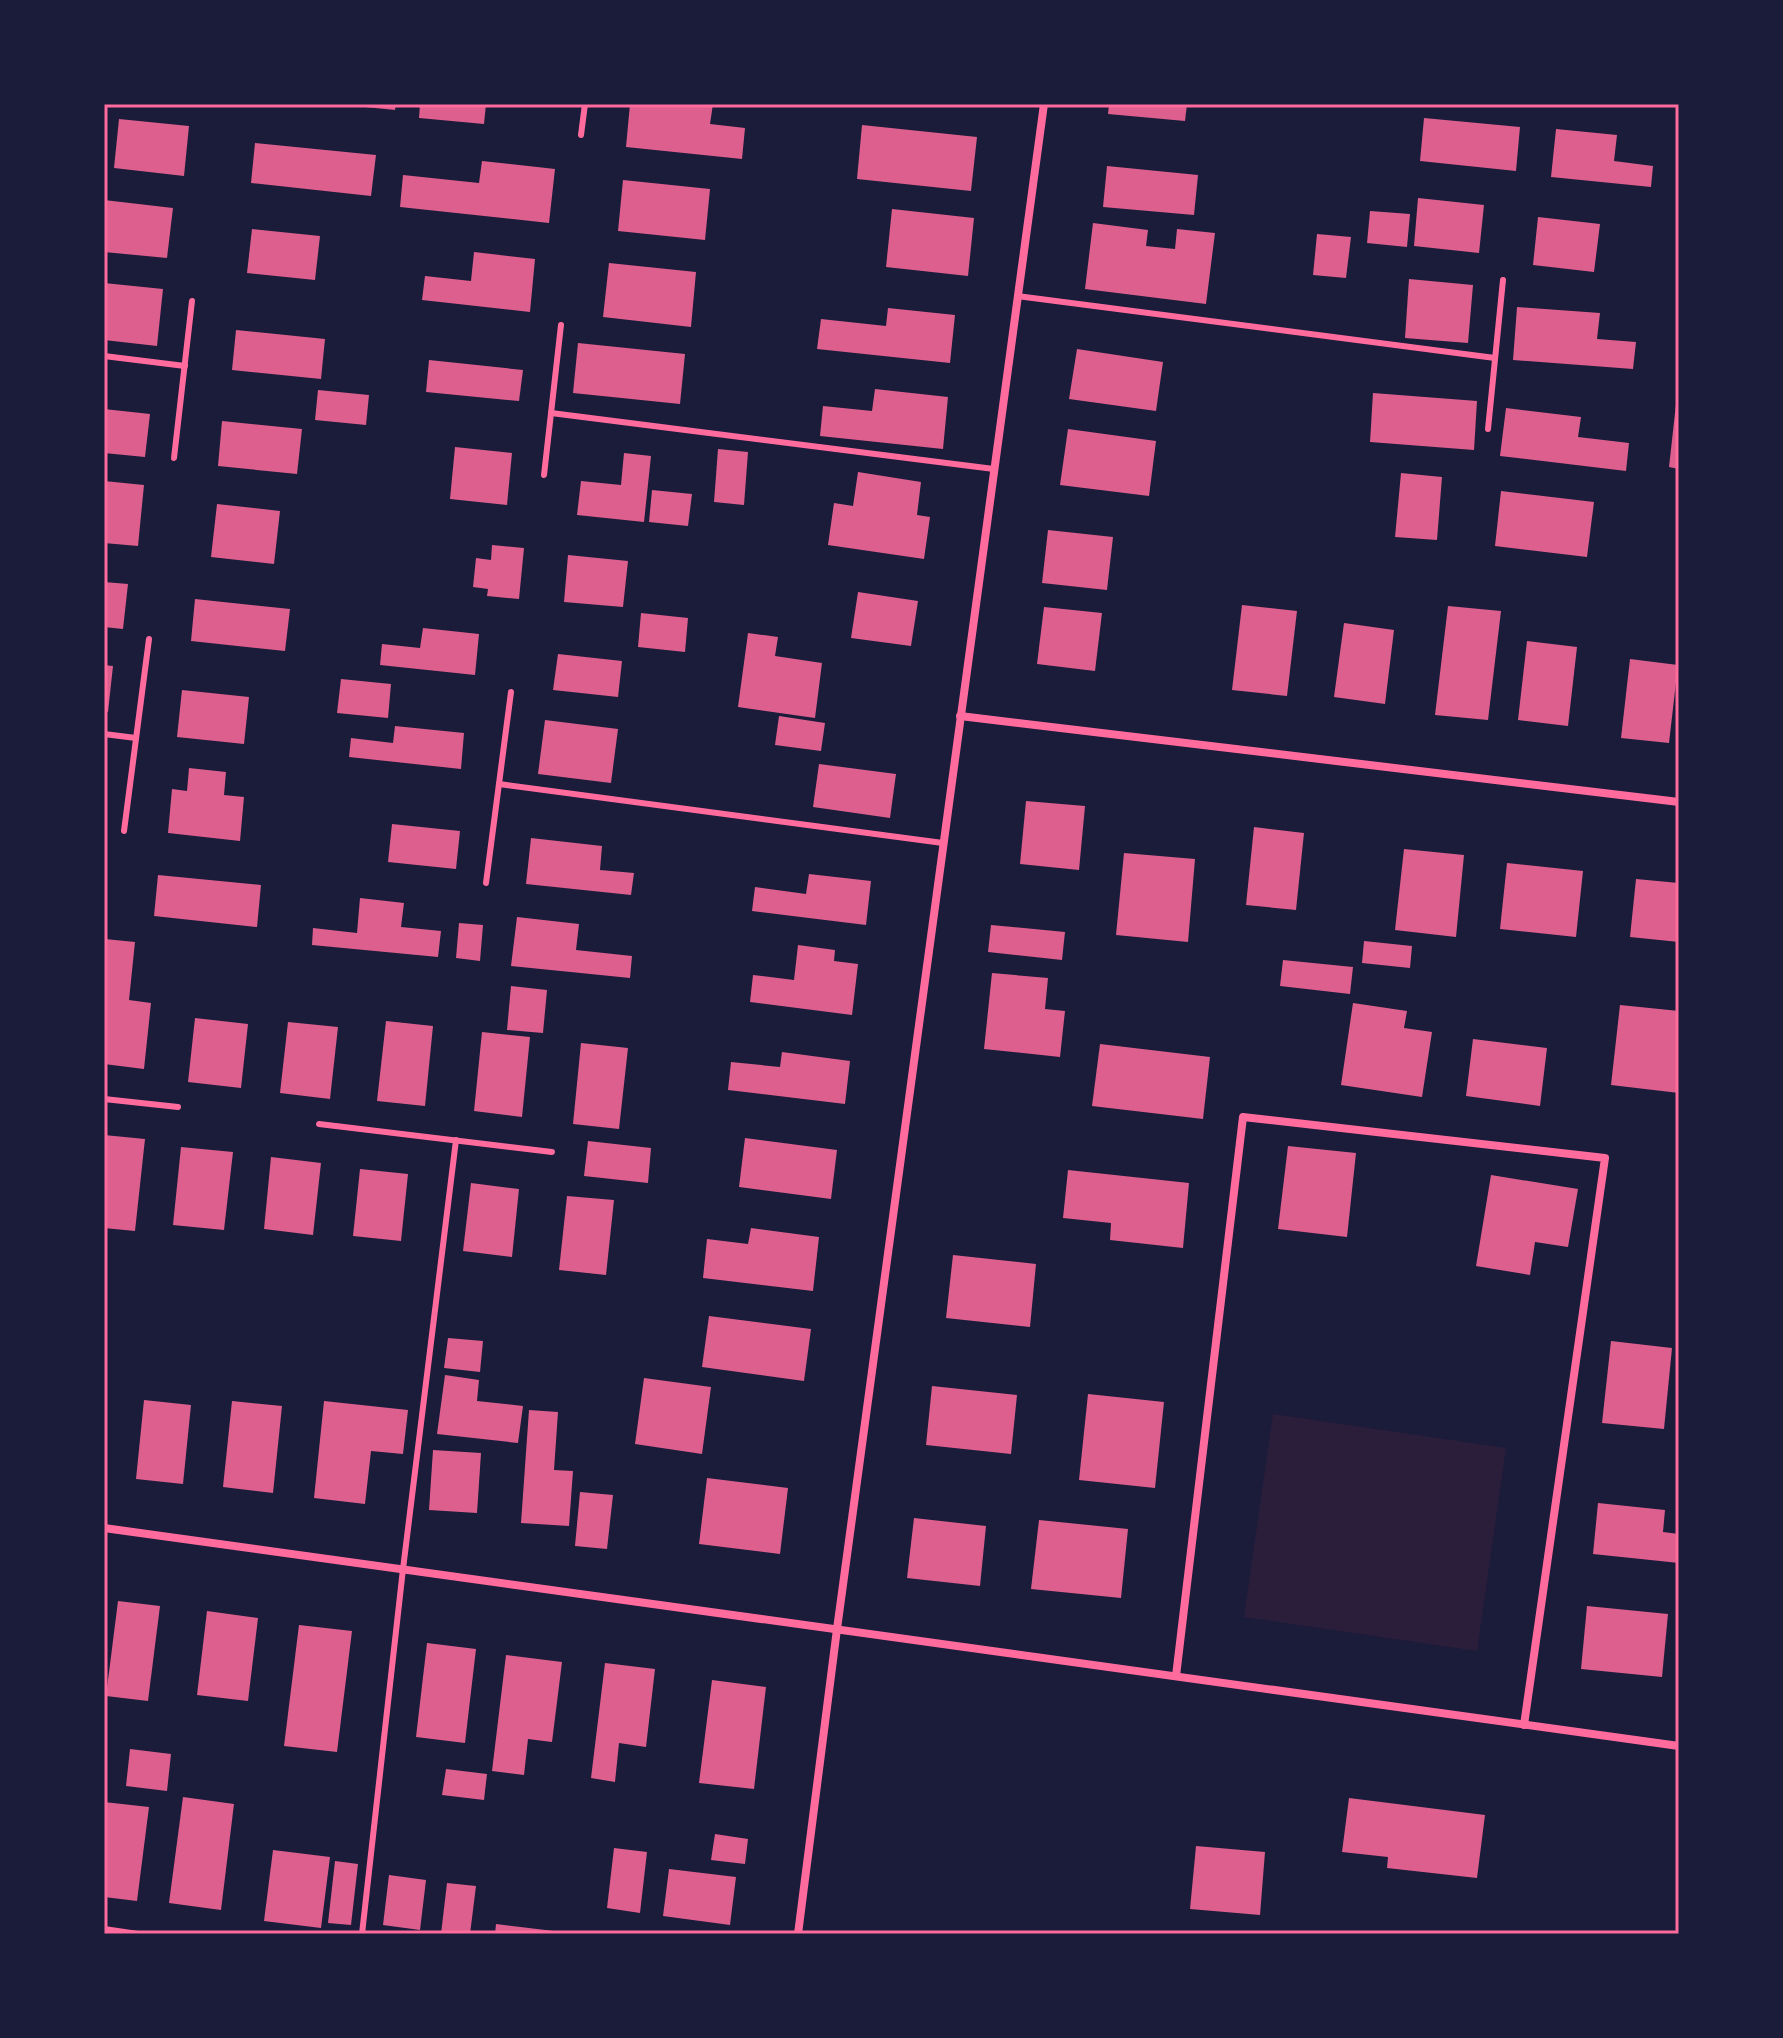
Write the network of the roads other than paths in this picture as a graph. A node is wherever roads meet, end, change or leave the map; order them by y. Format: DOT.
graph roads {
  1 [pos="585,104"];
  2 [pos="1044,104"];
  3 [pos="581,135"];
  4 [pos="1503,280"];
  5 [pos="1017,296"];
  6 [pos="192,301"];
  7 [pos="561,325"];
  8 [pos="104,356"];
  9 [pos="1495,358"];
  10 [pos="185,366"];
  11 [pos="551,413"];
  12 [pos="1488,429"];
  13 [pos="174,458"];
  14 [pos="994,469"];
  15 [pos="544,475"];
  16 [pos="149,639"];
  17 [pos="511,692"];
  18 [pos="960,716"];
  19 [pos="104,734"];
  20 [pos="136,738"];
  21 [pos="499,784"];
  22 [pos="1679,802"];
  23 [pos="124,831"];
  24 [pos="943,843"];
  25 [pos="486,883"];
  26 [pos="104,1099"];
  27 [pos="178,1107"];
  28 [pos="319,1124"];
  29 [pos="456,1140"];
  30 [pos="552,1152"];
  31 [pos="104,1528"];
  32 [pos="403,1569"];
  33 [pos="837,1629"];
  34 [pos="1176,1676"];
  35 [pos="1524,1725"];
  36 [pos="1679,1746"];
  37 [pos="104,1929"];
  38 [pos="138,1934"];
  39 [pos="362,1934"];
  40 [pos="798,1934"];
  1 -- 3 [label="lane"];
  2 -- 5 [label="street"];
  4 -- 9 [label="lane"];
  5 -- 9 [label="lane"];
  5 -- 14 [label="street"];
  6 -- 10 [label="lane"];
  7 -- 11 [label="lane"];
  8 -- 10 [label="lane"];
  9 -- 12 [label="lane"];
  10 -- 13 [label="lane"];
  11 -- 14 [label="lane"];
  11 -- 15 [label="lane"];
  14 -- 18 [label="street"];
  16 -- 20 [label="lane"];
  17 -- 21 [label="lane"];
  18 -- 22 [label="street"];
  18 -- 24 [label="street"];
  19 -- 20 [label="lane"];
  20 -- 23 [label="lane"];
  21 -- 24 [label="lane"];
  21 -- 25 [label="lane"];
  24 -- 33 [label="street"];
  26 -- 27 [label="lane"];
  28 -- 29 [label="lane"];
  29 -- 30 [label="lane"];
  29 -- 32 [label="lane"];
  31 -- 32 [label="street"];
  32 -- 33 [label="street"];
  32 -- 39 [label="lane"];
  33 -- 34 [label="street"];
  33 -- 40 [label="street"];
  34 -- 35 [label="street"];
  34 -- 35 [label="street"];
  35 -- 36 [label="street"];
  37 -- 38 [label="lane"];
}
